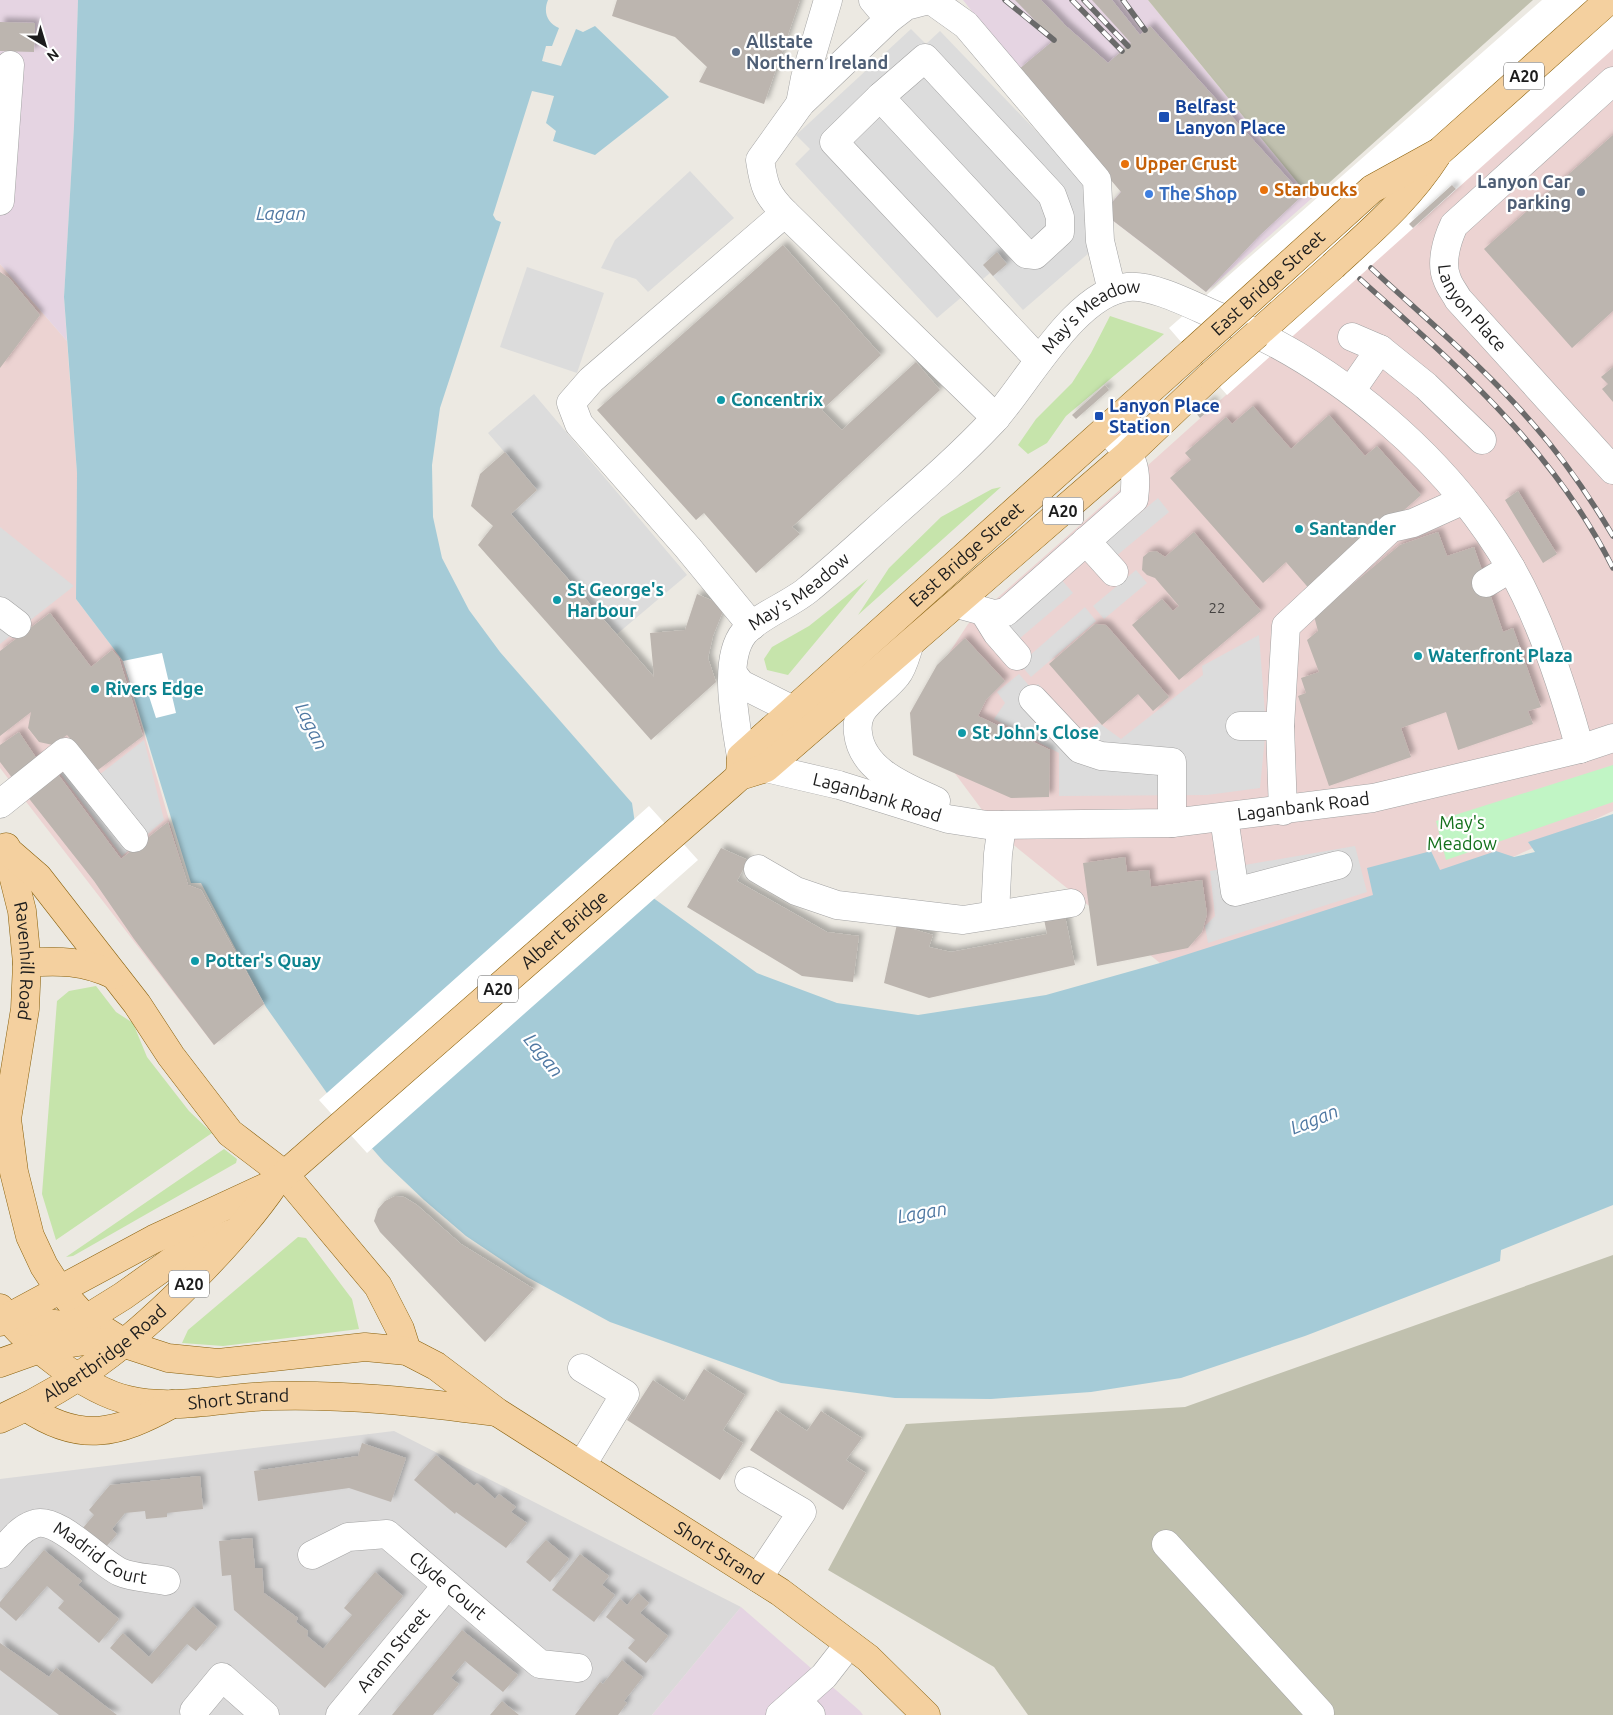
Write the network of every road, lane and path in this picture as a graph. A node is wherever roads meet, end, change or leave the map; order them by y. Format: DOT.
graph roads {
  1 [pos="828,0"];
  2 [pos="930,0"];
  3 [pos="1609,0"];
  4 [pos="881,9"];
  5 [pos="10,65"];
  6 [pos="1613,81"];
  7 [pos="880,97"];
  8 [pos="800,104"];
  9 [pos="1439,152"];
  10 [pos="0,200"];
  11 [pos="784,213"];
  12 [pos="1112,291"];
  13 [pos="1352,337"];
  14 [pos="1380,349"];
  15 [pos="1039,359"];
  16 [pos="1351,392"];
  17 [pos="996,418"];
  18 [pos="1106,428"];
  19 [pos="1482,440"];
  20 [pos="1128,454"];
  21 [pos="1613,470"];
  22 [pos="1464,500"];
  23 [pos="1086,541"];
  24 [pos="1511,568"];
  25 [pos="1114,572"];
  26 [pos="1486,584"];
  27 [pos="957,604"];
  28 [pos="984,612"];
  29 [pos="752,626"];
  30 [pos="909,646"];
  31 [pos="1017,656"];
  32 [pos="734,675"];
  33 [pos="1033,699"];
  34 [pos="793,710"];
  35 [pos="1240,726"];
  36 [pos="1280,726"];
  37 [pos="1613,738"];
  38 [pos="1580,749"];
  39 [pos="740,766"];
  40 [pos="766,768"];
  41 [pos="0,804"];
  42 [pos="1283,811"];
  43 [pos="1224,818"];
  44 [pos="1172,823"];
  45 [pos="994,825"];
  46 [pos="675,833"];
  47 [pos="134,838"];
  48 [pos="4,843"];
  49 [pos="1338,864"];
  50 [pos="758,869"];
  51 [pos="1071,903"];
  52 [pos="995,914"];
  53 [pos="27,963"];
  54 [pos="114,975"];
  55 [pos="3,1125"];
  56 [pos="342,1126"];
  57 [pos="280,1179"];
  58 [pos="240,1231"];
  59 [pos="58,1289"];
  60 [pos="2,1316"];
  61 [pos="86,1319"];
  62 [pos="125,1344"];
  63 [pos="38,1349"];
  64 [pos="406,1351"];
  65 [pos="0,1363"];
  66 [pos="582,1368"];
  67 [pos="79,1377"];
  68 [pos="172,1404"];
  69 [pos="26,1407"];
  70 [pos="497,1412"];
  71 [pos="0,1419"];
  72 [pos="582,1464"];
  73 [pos="749,1481"];
  74 [pos="1166,1544"];
  75 [pos="0,1554"];
  76 [pos="312,1555"];
  77 [pos="758,1578"];
  78 [pos="166,1581"];
  79 [pos="447,1585"];
  80 [pos="849,1644"];
  81 [pos="578,1668"];
  82 [pos="796,1710"];
  83 [pos="194,1711"];
  84 [pos="265,1715"];
  85 [pos="340,1715"];
  86 [pos="926,1715"];
  87 [pos="1318,1715"];
  1 -- 8 [label="street"];
  2 -- 4 [label="street"];
  2 -- 12 [label="street"];
  3 -- 9 [label="main road, East Bridge Street / A20"];
  4 -- 8 [label="street"];
  5 -- 10 [label="street"];
  6 -- 21 [label="street, Lanyon Place"];
  7 -- 7 [label="street"];
  7 -- 15 [label="street"];
  8 -- 11 [label="street"];
  9 -- 18 [label="main road, East Bridge Street / A20, bridge"];
  9 -- 20 [label="main road, East Bridge Street / A20, bridge"];
  11 -- 17 [label="street"];
  11 -- 29 [label="street"];
  12 -- 15 [label="street, May's Meadow"];
  12 -- 16 [label="street, May's Meadow"];
  13 -- 14 [label="street"];
  14 -- 16 [label="street"];
  14 -- 19 [label="street"];
  15 -- 17 [label="street, May's Meadow"];
  16 -- 22 [label="street, May's Meadow"];
  17 -- 29 [label="street, May's Meadow"];
  18 -- 20 [label="street"];
  18 -- 34 [label="main road, East Bridge Street / A20"];
  20 -- 23 [label="street"];
  20 -- 27 [label="main road, East Bridge Street / A20"];
  22 -- 24 [label="street, May's Meadow"];
  22 -- 36 [label="street"];
  23 -- 25 [label="street"];
  23 -- 28 [label="street"];
  24 -- 26 [label="street"];
  24 -- 38 [label="street, May's Meadow"];
  27 -- 28 [label="street"];
  27 -- 30 [label="main road, East Bridge Street / A20"];
  28 -- 31 [label="street"];
  29 -- 32 [label="street, May's Meadow"];
  30 -- 40 [label="main road, East Bridge Street / A20"];
  30 -- 45 [label="street, Laganbank Road"];
  32 -- 34 [label="street"];
  32 -- 39 [label="street, May's Meadow"];
  33 -- 44 [label="street"];
  34 -- 39 [label="main road, East Bridge Street / A20"];
  35 -- 36 [label="street"];
  36 -- 42 [label="street"];
  37 -- 38 [label="street, Laganbank Road"];
  38 -- 42 [label="street, Laganbank Road"];
  39 -- 40 [label="main road, East Bridge Street / A20"];
  39 -- 46 [label="main road, East Bridge Street / A20"];
  40 -- 45 [label="street, Laganbank Road"];
  41 -- 47 [label="street"];
  42 -- 43 [label="street, Laganbank Road"];
  43 -- 44 [label="street, Laganbank Road"];
  43 -- 49 [label="street"];
  44 -- 45 [label="street, Laganbank Road"];
  45 -- 52 [label="street"];
  46 -- 56 [label="main road, Albert Bridge / A20"];
  48 -- 53 [label="main road, Ravenhill Road"];
  48 -- 54 [label="main road"];
  50 -- 52 [label="street"];
  51 -- 52 [label="street"];
  53 -- 54 [label="main road"];
  53 -- 55 [label="main road, Ravenhill Road"];
  54 -- 57 [label="main road"];
  55 -- 59 [label="main road, Ravenhill Road"];
  56 -- 57 [label="main road, Albertbridge Road / A20"];
  57 -- 58 [label="main road, Albertbridge Road / A20"];
  57 -- 59 [label="main road, Albertbridge Road / A20"];
  57 -- 64 [label="main road"];
  58 -- 61 [label="main road"];
  58 -- 62 [label="main road, Albertbridge Road / A20"];
  59 -- 60 [label="main road, Albertbridge Road / A20"];
  59 -- 61 [label="main road, Ravenhill Road"];
  60 -- 61 [label="main road"];
  60 -- 63 [label="main road, Short Strand"];
  61 -- 62 [label="main road, Ravenhill Road"];
  62 -- 63 [label="main road"];
  62 -- 64 [label="main road, Short Strand"];
  62 -- 67 [label="main road, Albertbridge Road / A20"];
  63 -- 65 [label="main road"];
  63 -- 67 [label="main road, Short Strand"];
  64 -- 70 [label="main road, Short Strand"];
  66 -- 72 [label="street"];
  67 -- 68 [label="main road, Short Strand"];
  67 -- 69 [label="main road, Albertbridge Road / A20"];
  68 -- 69 [label="main road"];
  68 -- 70 [label="main road, Short Strand"];
  69 -- 71 [label="main road, Albertbridge Road / A20"];
  70 -- 72 [label="main road, Short Strand"];
  72 -- 77 [label="main road, Short Strand"];
  73 -- 77 [label="street"];
  74 -- 87 [label="street"];
  75 -- 78 [label="street, Madrid Court"];
  76 -- 79 [label="street, Clyde Court"];
  77 -- 80 [label="main road, Short Strand"];
  79 -- 81 [label="street, Clyde Court"];
  79 -- 85 [label="street, Arann Street"];
  80 -- 82 [label="street"];
  80 -- 86 [label="main road, Short Strand"];
  83 -- 84 [label="street"];
}
